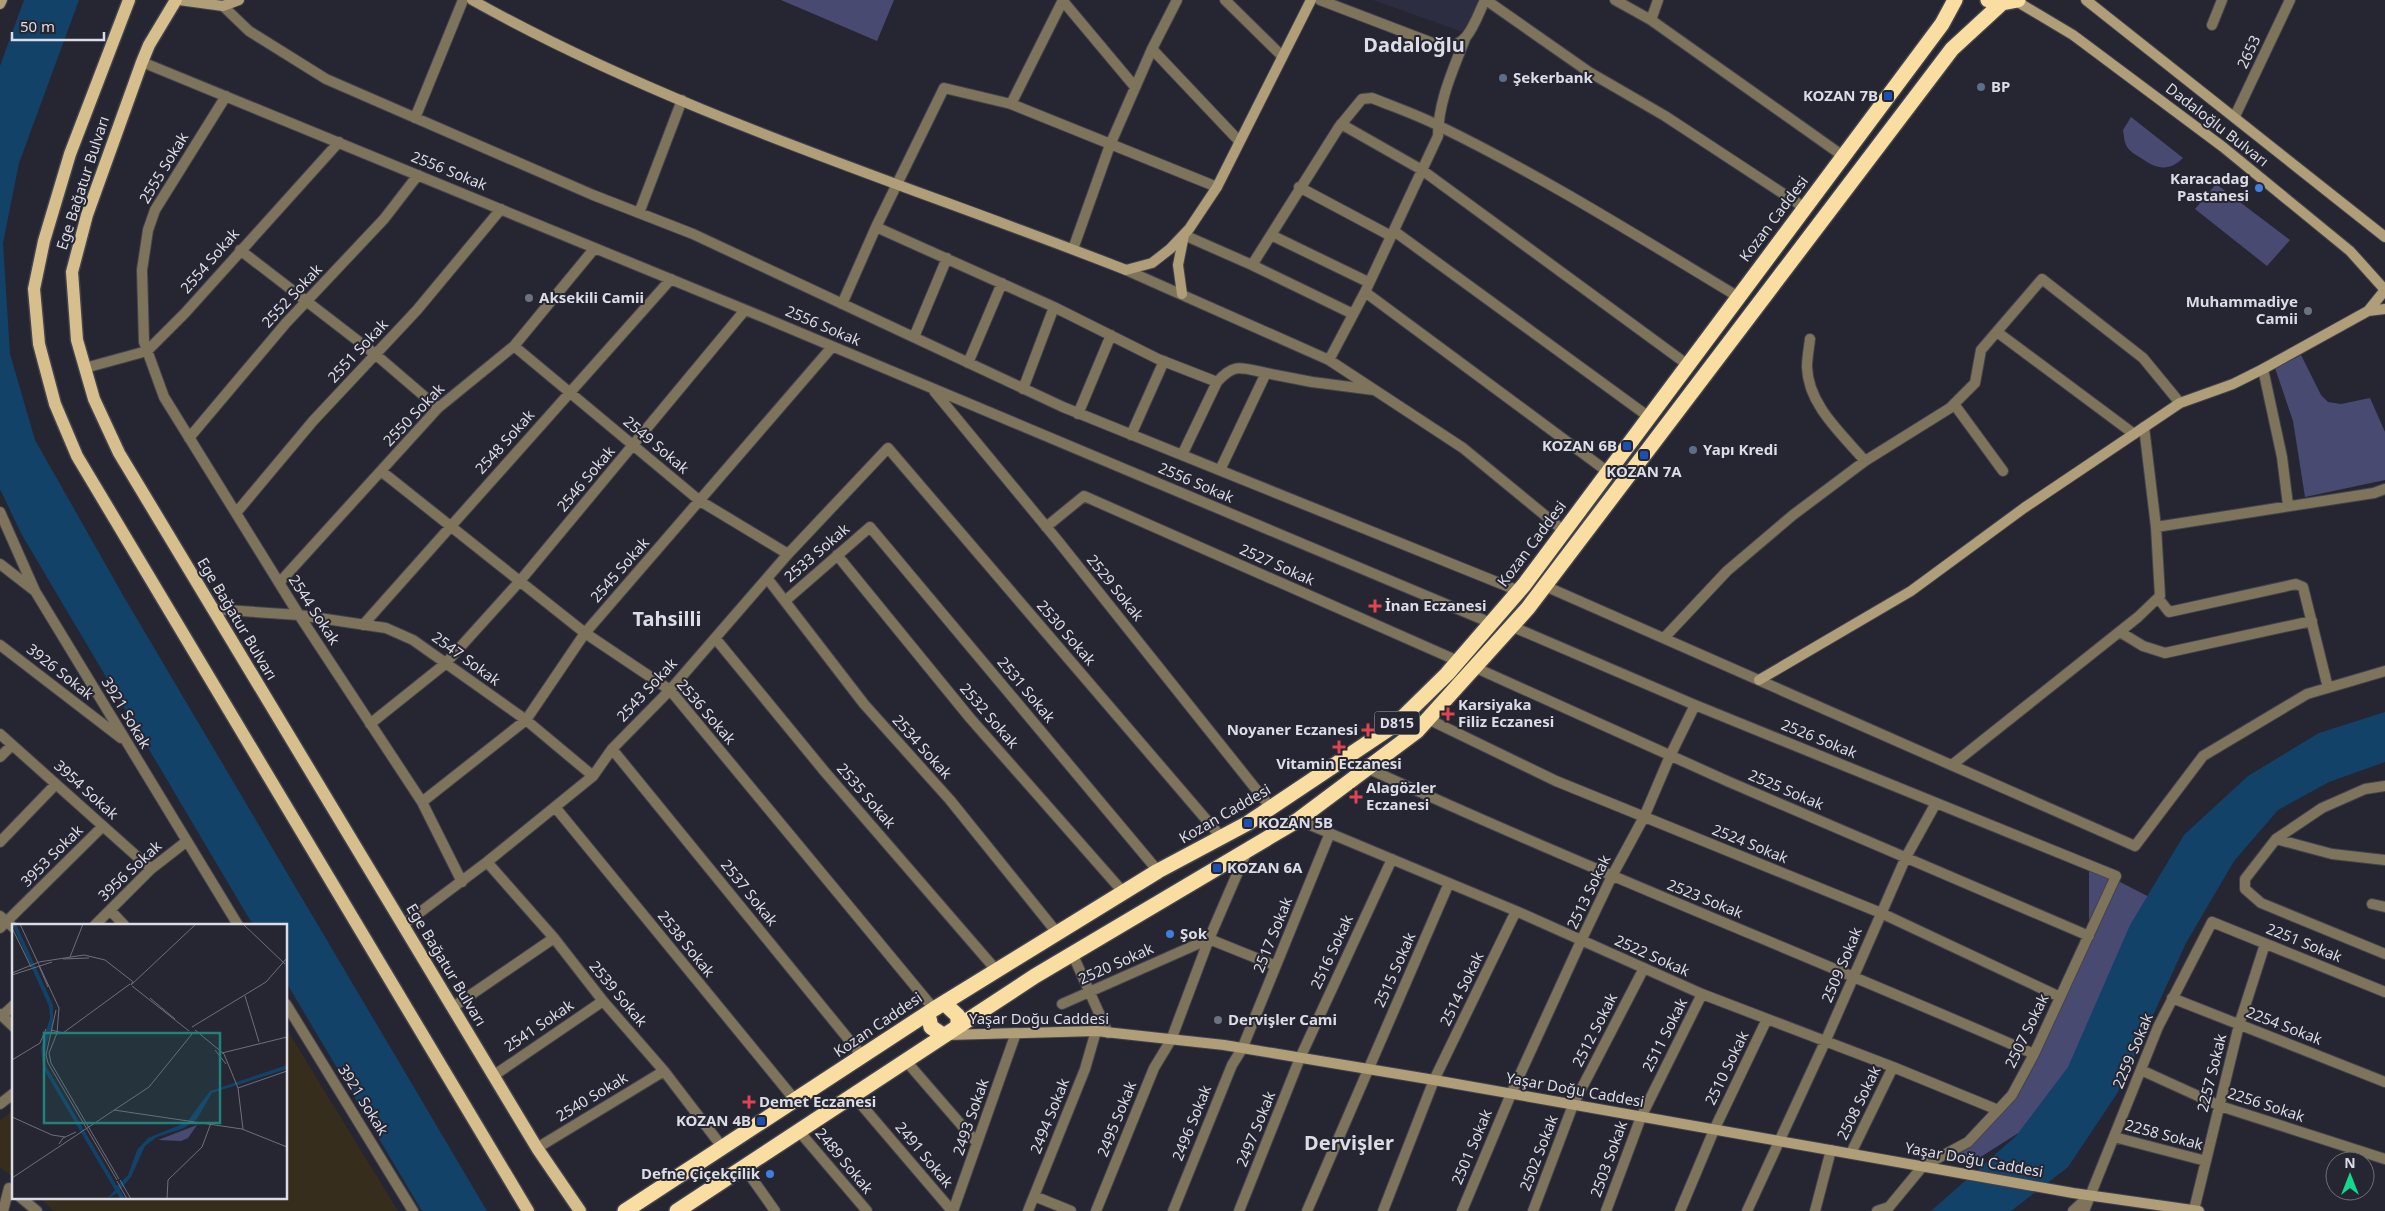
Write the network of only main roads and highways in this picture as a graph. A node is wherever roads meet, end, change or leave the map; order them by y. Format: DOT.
graph roads {
  1 [pos="2,0"];
  2 [pos="129,0"];
  3 [pos="178,0"];
  4 [pos="239,0"];
  5 [pos="472,0"];
  6 [pos="1311,0"];
  7 [pos="1956,0"];
  8 [pos="2086,0"];
  9 [pos="2006,1"];
  10 [pos="220,3"];
  11 [pos="0,4"];
  12 [pos="1184,234"];
  13 [pos="2385,237"];
  14 [pos="2385,290"];
  15 [pos="1182,294"];
  16 [pos="2385,309"];
  17 [pos="2368,311"];
  18 [pos="1759,680"];
  19 [pos="935,1008"];
  20 [pos="958,1026"];
  21 [pos="944,1036"];
  22 [pos="2194,1210"];
  23 [pos="528,1211"];
  24 [pos="580,1211"];
  25 [pos="625,1211"];
  26 [pos="678,1211"];
  27 [pos="2199,1211"];
  1 -- 11 [label="main road"];
  2 -- 23 [label="main road, Ege Bağatur Bulvarı"];
  3 -- 10 [label="main road"];
  3 -- 24 [label="main road, Ege Bağatur Bulvarı"];
  4 -- 10 [label="main road"];
  5 -- 12 [label="main road"];
  6 -- 12 [label="main road"];
  7 -- 19 [label="highway, Kozan Caddesi / D815"];
  8 -- 13 [label="main road, Dadaloğlu Bulvarı"];
  9 -- 14 [label="main road, Dadaloğlu Bulvarı"];
  9 -- 20 [label="highway, D815"];
  12 -- 15 [label="main road"];
  14 -- 17 [label="main road"];
  16 -- 17 [label="main road"];
  17 -- 18 [label="main road"];
  19 -- 20 [label="highway"];
  19 -- 21 [label="highway"];
  19 -- 25 [label="highway, Kozan Caddesi / D815"];
  20 -- 21 [label="highway, D815"];
  21 -- 22 [label="main road, Yaşar Doğu Caddesi"];
  21 -- 26 [label="highway, D815"];
  22 -- 27 [label="main road, Yaşar Doğu Caddesi"];
}
